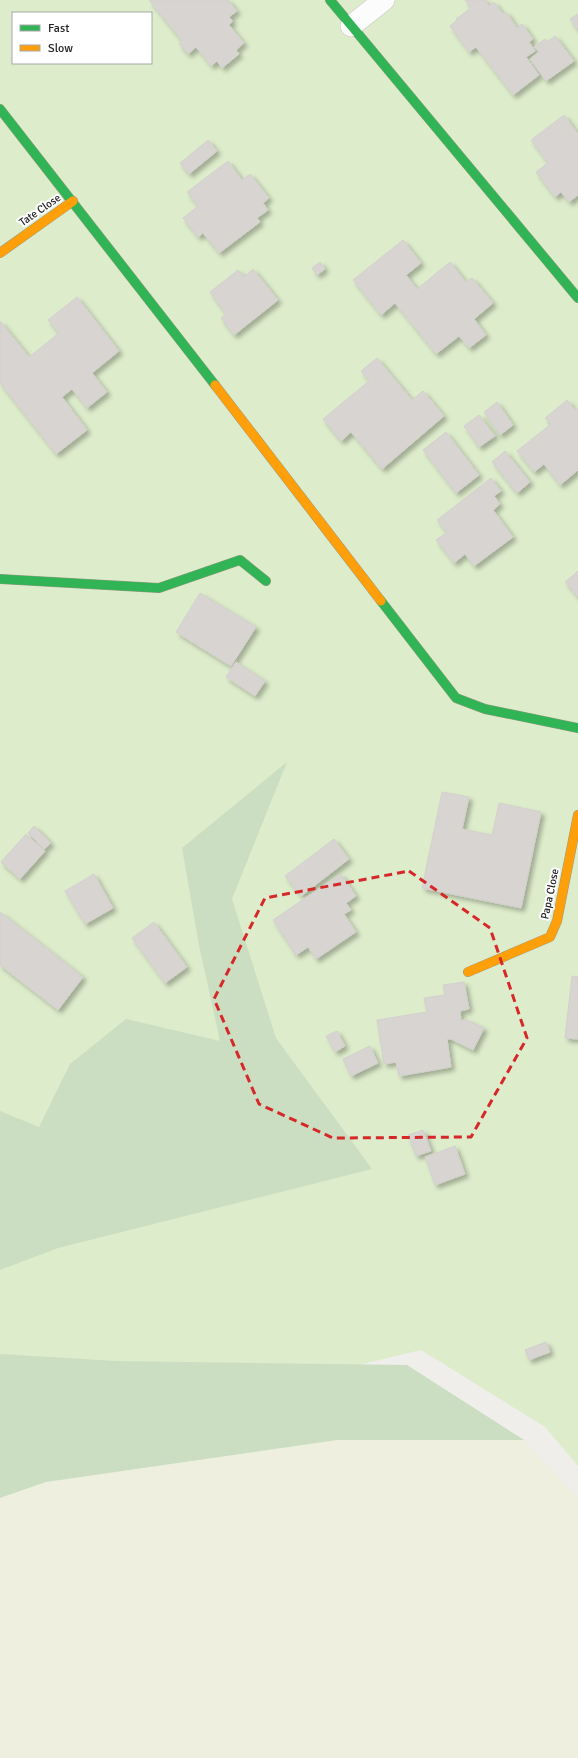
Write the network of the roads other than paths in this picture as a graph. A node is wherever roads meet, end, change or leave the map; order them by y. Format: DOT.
graph roads {
  1 [pos="330,0"];
  2 [pos="384,0"];
  3 [pos="351,26"];
  4 [pos="0,109"];
  5 [pos="74,201"];
  6 [pos="0,253"];
  7 [pos="578,298"];
  8 [pos="0,578"];
  9 [pos="266,581"];
  10 [pos="578,728"];
  11 [pos="578,815"];
  12 [pos="468,972"];
  1 -- 3 [label="street"];
  2 -- 3 [label="street"];
  3 -- 7 [label="street"];
  4 -- 5 [label="street"];
  5 -- 6 [label="street, Tate Close"];
  5 -- 10 [label="street"];
  8 -- 9 [label="street"];
  11 -- 12 [label="street, Papa Close"];
}
